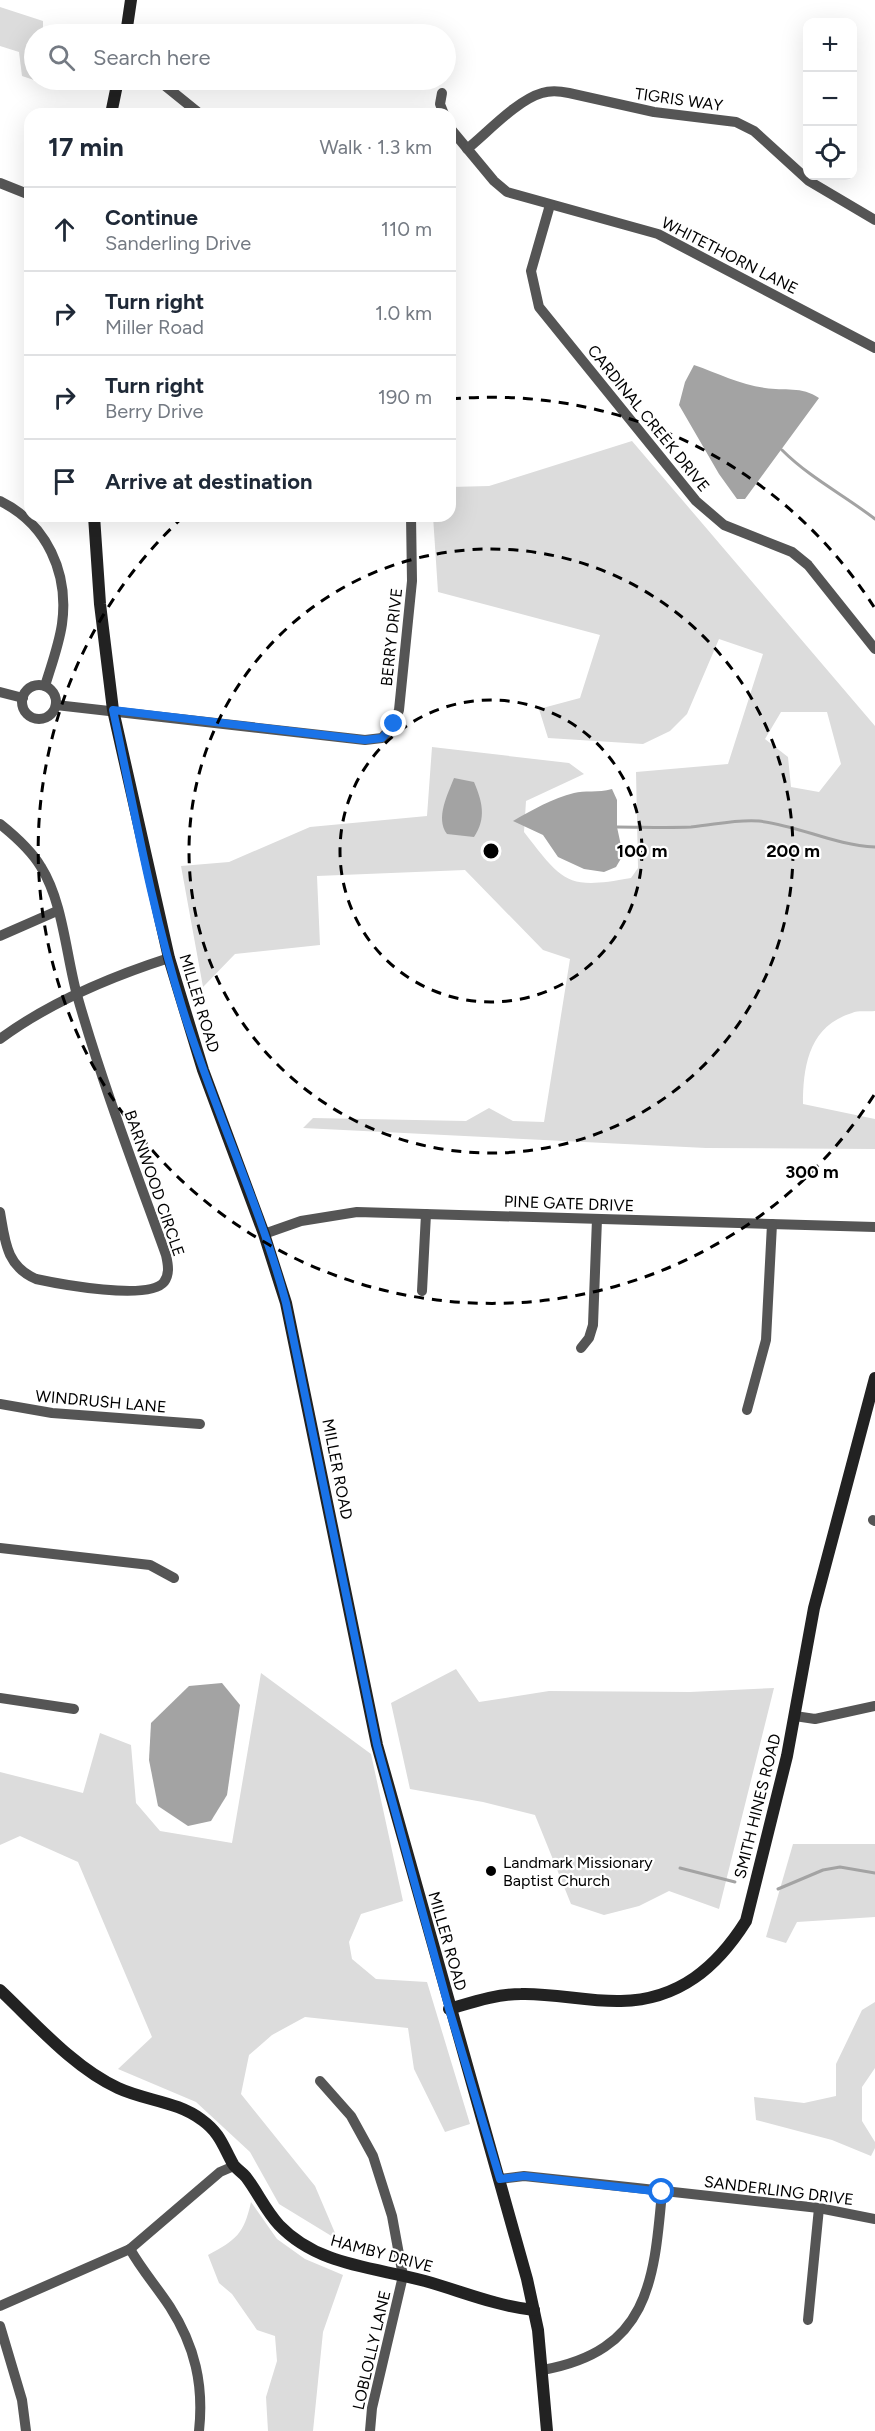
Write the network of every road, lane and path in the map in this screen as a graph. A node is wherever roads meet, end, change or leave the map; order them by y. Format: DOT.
graph roads {
  1 [pos="131,0"];
  2 [pos="127,24"];
  3 [pos="116,90"];
  4 [pos="170,90"];
  5 [pos="442,93"];
  6 [pos="112,108"];
  7 [pos="193,108"];
  8 [pos="442,108"];
  9 [pos="456,135"];
  10 [pos="467,149"];
  11 [pos="0,183"];
  12 [pos="24,193"];
  13 [pos="549,205"];
  14 [pos="875,220"];
  15 [pos="875,348"];
  16 [pos="0,501"];
  17 [pos="24,518"];
  18 [pos="29,522"];
  19 [pos="94,522"];
  20 [pos="411,522"];
  21 [pos="875,649"];
  22 [pos="45,686"];
  23 [pos="0,692"];
  24 [pos="23,698"];
  25 [pos="56,705"];
  26 [pos="113,710"];
  27 [pos="0,824"];
  28 [pos="57,910"];
  29 [pos="0,936"];
  30 [pos="169,957"];
  31 [pos="77,993"];
  32 [pos="0,1039"];
  33 [pos="0,1212"];
  34 [pos="426,1214"];
  35 [pos="597,1219"];
  36 [pos="772,1224"];
  37 [pos="875,1227"];
  38 [pos="264,1233"];
  39 [pos="422,1291"];
  40 [pos="581,1348"];
  41 [pos="875,1378"];
  42 [pos="0,1404"];
  43 [pos="747,1410"];
  44 [pos="200,1424"];
  45 [pos="0,1548"];
  46 [pos="174,1578"];
  47 [pos="0,1698"];
  48 [pos="875,1706"];
  49 [pos="74,1709"];
  50 [pos="795,1716"];
  51 [pos="0,1990"];
  52 [pos="449,2009"];
  53 [pos="320,2081"];
  54 [pos="234,2166"];
  55 [pos="500,2179"];
  56 [pos="662,2192"];
  57 [pos="819,2208"];
  58 [pos="875,2219"];
  59 [pos="130,2249"];
  60 [pos="403,2276"];
  61 [pos="0,2306"];
  62 [pos="534,2310"];
  63 [pos="808,2320"];
  64 [pos="0,2326"];
  65 [pos="543,2370"];
  66 [pos="26,2431"];
  67 [pos="199,2431"];
  68 [pos="370,2431"];
  69 [pos="547,2431"];
  1 -- 2 [label="street"];
  3 -- 6 [label="street"];
  4 -- 7 [label="street"];
  5 -- 8 [label="street"];
  9 -- 10 [label="street, WHITETHORN LANE"];
  10 -- 13 [label="street, WHITETHORN LANE"];
  10 -- 14 [label="street, TIGRIS WAY"];
  11 -- 12 [label="street"];
  13 -- 15 [label="street, WHITETHORN LANE"];
  13 -- 21 [label="street, CARDINAL CREEK DRIVE"];
  16 -- 17 [label="street"];
  18 -- 22 [label="street"];
  19 -- 26 [label="street, MILLER ROAD"];
  20 -- 26 [label="street, BERRY DRIVE"];
  22 -- 24 [label="street"];
  22 -- 25 [label="street"];
  23 -- 24 [label="street"];
  24 -- 25 [label="street"];
  25 -- 26 [label="street"];
  26 -- 30 [label="street, MILLER ROAD"];
  27 -- 28 [label="street"];
  28 -- 29 [label="street"];
  28 -- 31 [label="street"];
  30 -- 31 [label="street"];
  30 -- 38 [label="street, MILLER ROAD"];
  31 -- 32 [label="street"];
  31 -- 33 [label="street, BARNWOOD CIRCLE"];
  34 -- 35 [label="street, PINE GATE DRIVE"];
  34 -- 38 [label="street, PINE GATE DRIVE"];
  34 -- 39 [label="street"];
  35 -- 36 [label="street, PINE GATE DRIVE"];
  35 -- 40 [label="street"];
  36 -- 37 [label="street, PINE GATE DRIVE"];
  36 -- 43 [label="street"];
  38 -- 52 [label="street, MILLER ROAD"];
  41 -- 50 [label="street, SMITH HINES ROAD"];
  42 -- 44 [label="street, WINDRUSH LANE"];
  45 -- 46 [label="street"];
  47 -- 49 [label="street"];
  48 -- 50 [label="street"];
  50 -- 52 [label="street, SMITH HINES ROAD"];
  51 -- 54 [label="street, HAMBY DRIVE"];
  52 -- 55 [label="street, MILLER ROAD"];
  53 -- 60 [label="street, LOBLOLLY LANE"];
  54 -- 59 [label="street"];
  54 -- 60 [label="street, HAMBY DRIVE"];
  55 -- 56 [label="street, SANDERLING DRIVE"];
  55 -- 62 [label="street, MILLER ROAD"];
  56 -- 57 [label="street, SANDERLING DRIVE"];
  56 -- 65 [label="street"];
  57 -- 58 [label="street, SANDERLING DRIVE"];
  57 -- 63 [label="street"];
  59 -- 61 [label="street"];
  59 -- 67 [label="street"];
  60 -- 62 [label="street, HAMBY DRIVE"];
  60 -- 68 [label="street, LOBLOLLY LANE"];
  62 -- 65 [label="street, MILLER ROAD"];
  64 -- 66 [label="street"];
  65 -- 69 [label="street, MILLER ROAD"];
}
